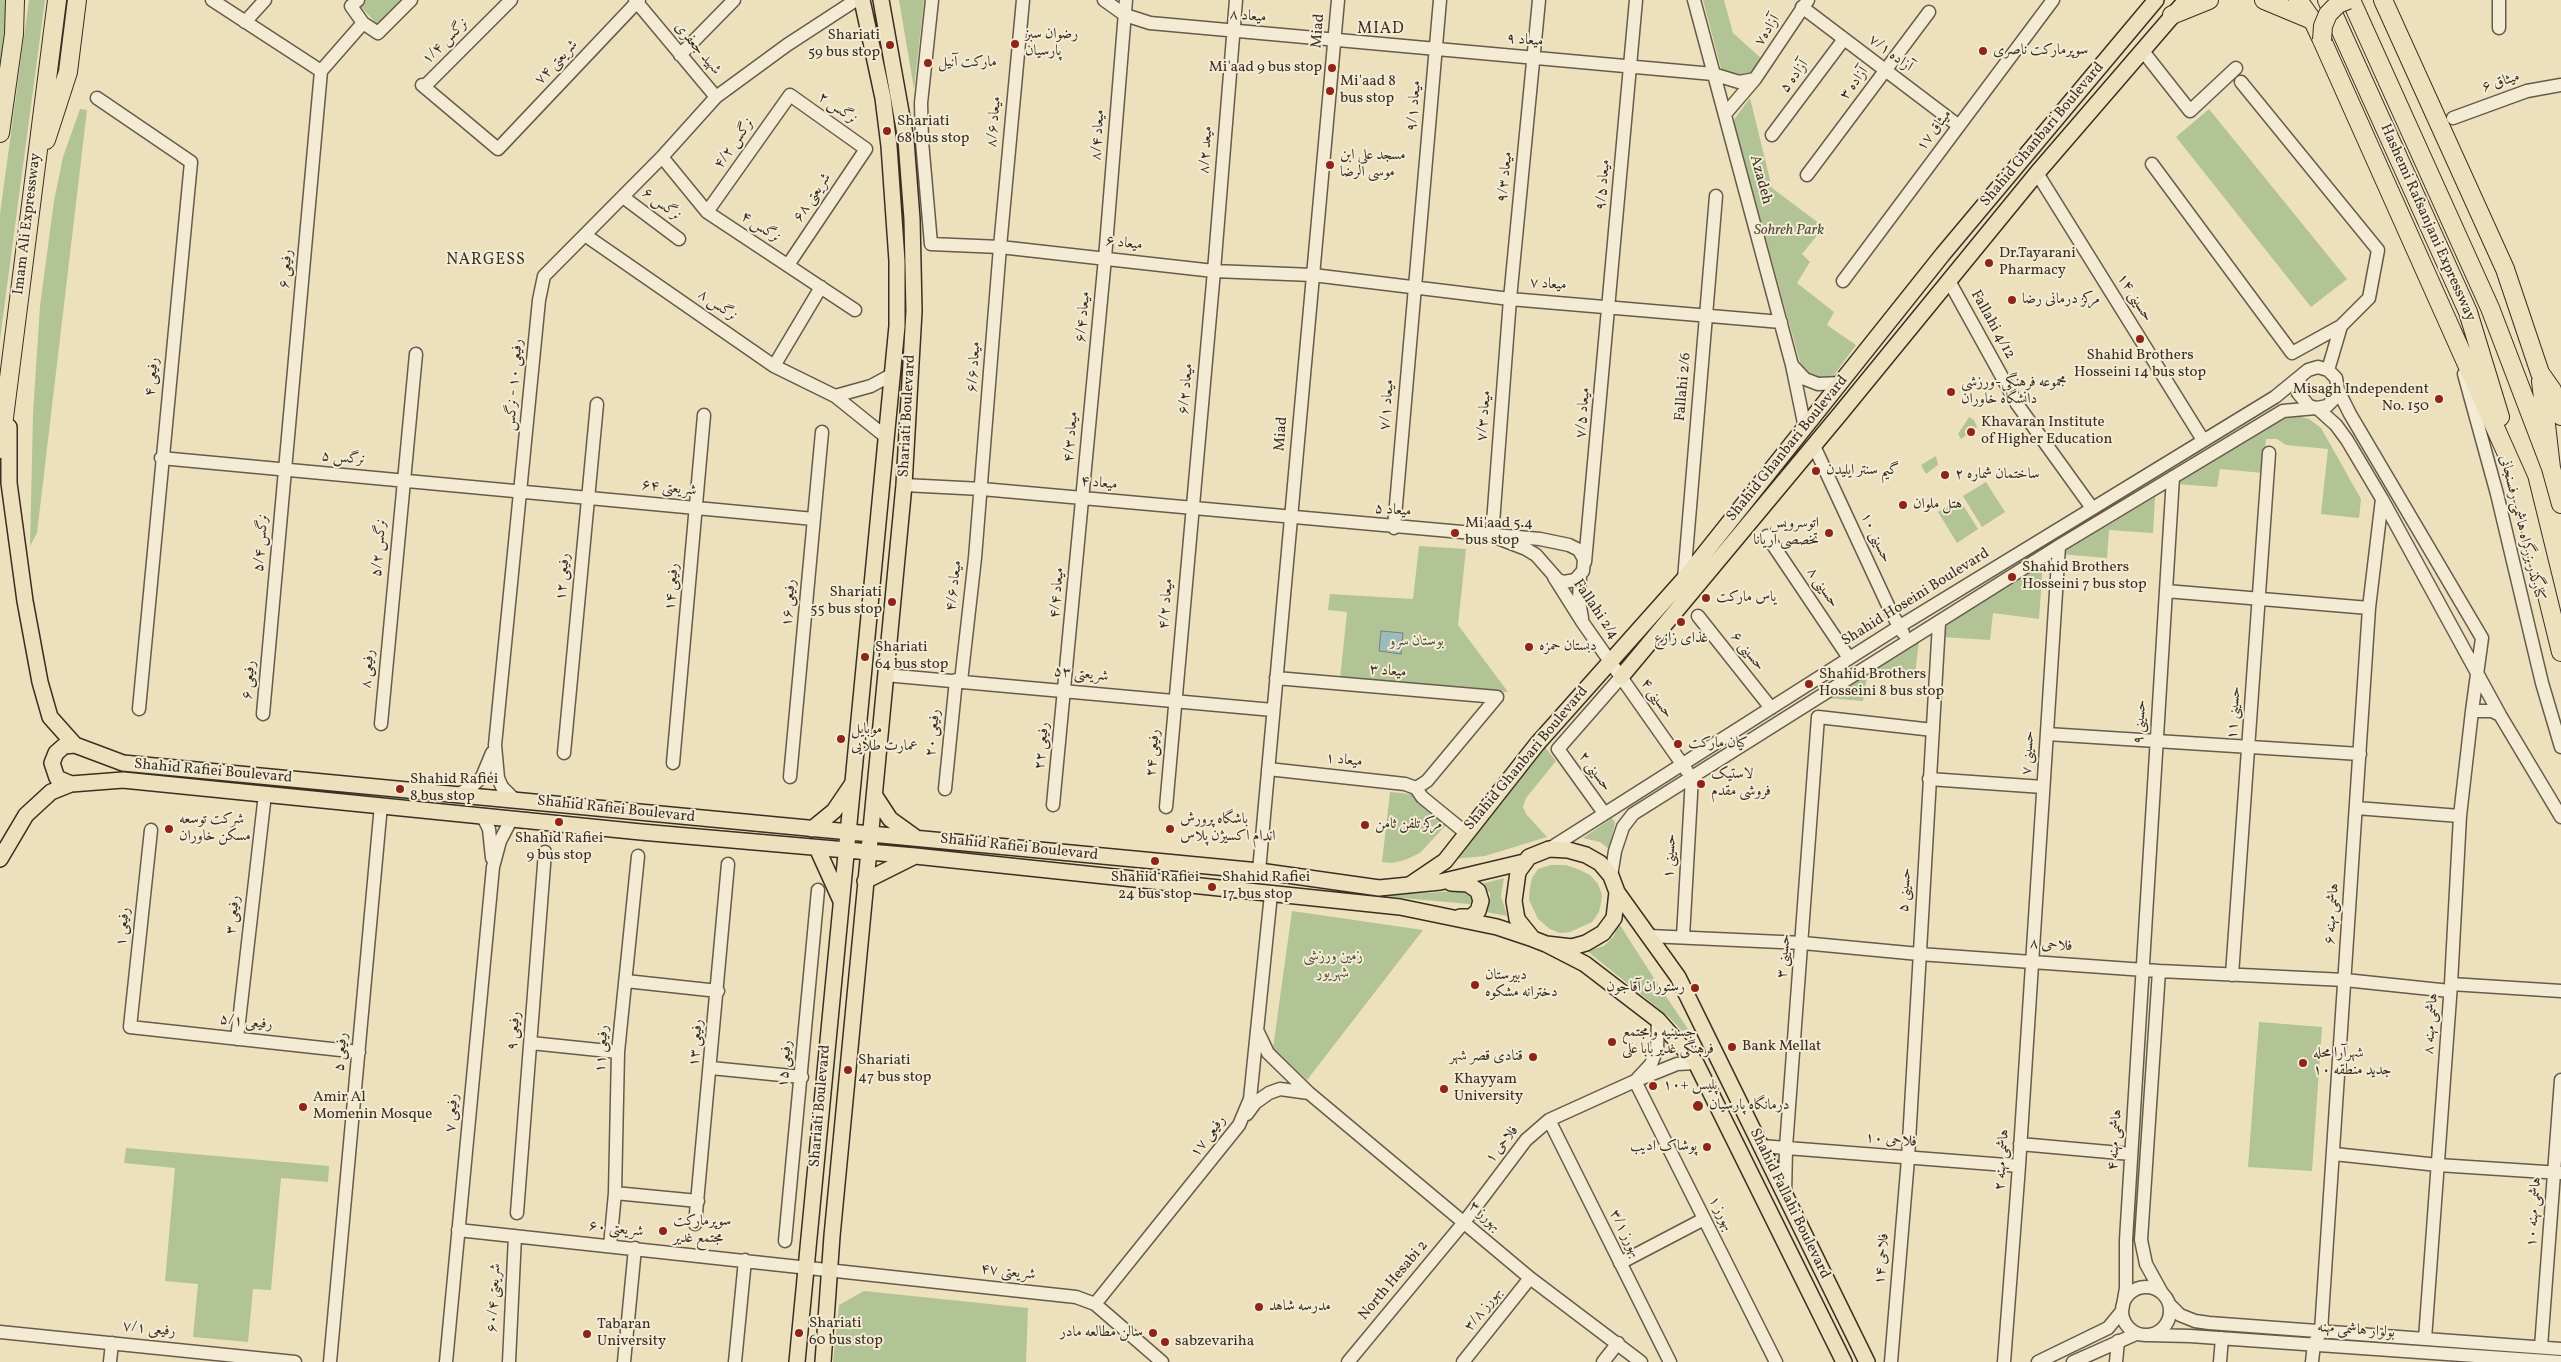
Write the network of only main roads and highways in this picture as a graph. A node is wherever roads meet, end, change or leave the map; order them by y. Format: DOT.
graph roads {
  1 [pos="17,0"];
  2 [pos="57,0"];
  3 [pos="77,0"];
  4 [pos="862,0"];
  5 [pos="880,0"];
  6 [pos="2156,0"];
  7 [pos="2187,0"];
  8 [pos="2209,0"];
  9 [pos="2264,0"];
  10 [pos="2298,0"];
  11 [pos="2327,0"];
  12 [pos="2350,0"];
  13 [pos="2369,0"];
  14 [pos="2384,5"];
  15 [pos="2172,14"];
  16 [pos="2313,21"];
  17 [pos="2322,40"];
  18 [pos="0,133"];
  19 [pos="2021,160"];
  20 [pos="2037,173"];
  21 [pos="32,186"];
  22 [pos="2540,373"];
  23 [pos="9,391"];
  24 [pos="2556,393"];
  25 [pos="2561,416"];
  26 [pos="0,449"];
  27 [pos="2551,468"];
  28 [pos="2519,481"];
  29 [pos="2561,504"];
  30 [pos="2561,652"];
  31 [pos="1620,677"];
  32 [pos="75,745"];
  33 [pos="854,782"];
  34 [pos="71,784"];
  35 [pos="875,796"];
  36 [pos="812,829"];
  37 [pos="848,832"];
  38 [pos="871,834"];
  39 [pos="916,838"];
  40 [pos="818,848"];
  41 [pos="846,850"];
  42 [pos="868,852"];
  43 [pos="915,856"];
  44 [pos="0,859"];
  45 [pos="1524,862"];
  46 [pos="865,881"];
  47 [pos="1440,882"];
  48 [pos="1407,886"];
  49 [pos="1617,892"];
  50 [pos="841,902"];
  51 [pos="1454,917"];
  52 [pos="1540,942"];
  53 [pos="797,1362"];
  54 [pos="823,1362"];
  55 [pos="1844,1362"];
  56 [pos="1867,1362"];
  1 -- 18 [label="highway"];
  2 -- 21 [label="highway, Imam Ali Expressway"];
  3 -- 21 [label="highway"];
  4 -- 33 [label="main road, Shariati Boulevard"];
  5 -- 35 [label="main road, Shariati Boulevard"];
  6 -- 19 [label="main road, Shahid Ghanbari Boulevard"];
  7 -- 15 [label="main road, Shahid Ghanbari Boulevard"];
  8 -- 15 [label="highway"];
  9 -- 16 [label="highway"];
  10 -- 16 [label="highway, Hashemi Rafsanjani Expressway"];
  11 -- 28 [label="highway, Hashemi Rafsanjani Expressway"];
  12 -- 17 [label="highway, bridge"];
  12 -- 27 [label="highway, Hashemi Rafsanjani Expressway"];
  13 -- 14 [label="highway"];
  14 -- 22 [label="highway"];
  15 -- 20 [label="main road, Shahid Ghanbari Boulevard"];
  16 -- 17 [label="highway, Hashemi Rafsanjani Expressway"];
  17 -- 28 [label="highway, Hashemi Rafsanjani Expressway"];
  19 -- 20 [label="main road"];
  19 -- 48 [label="main road, Shahid Ghanbari Boulevard"];
  20 -- 31 [label="main road, Shahid Ghanbari Boulevard"];
  21 -- 23 [label="highway, Imam Ali Expressway"];
  22 -- 24 [label="highway"];
  22 -- 27 [label="highway, Hashemi Rafsanjani Expressway"];
  23 -- 26 [label="highway, Imam Ali Expressway"];
  23 -- 32 [label="main road, Shahid Rafiei Boulevard"];
  24 -- 25 [label="highway"];
  27 -- 29 [label="highway, Hashemi Rafsanjani Expressway"];
  28 -- 30 [label="highway, Hashemi Rafsanjani Expressway"];
  32 -- 34 [label="main road"];
  32 -- 36 [label="main road, Shahid Rafiei Boulevard"];
  33 -- 36 [label="main road"];
  33 -- 37 [label="main road, Shariati Boulevard"];
  34 -- 40 [label="main road, Shahid Rafiei Boulevard"];
  34 -- 44 [label="main road, Shahid Rafiei Boulevard"];
  35 -- 38 [label="main road, Shariati Boulevard"];
  35 -- 39 [label="main road"];
  36 -- 37 [label="main road, Shahid Rafiei Boulevard"];
  37 -- 38 [label="main road, Shahid Rafiei Boulevard"];
  37 -- 41 [label="main road, Shariati Boulevard"];
  38 -- 39 [label="main road, Shahid Rafiei Boulevard"];
  38 -- 42 [label="main road, Shariati Boulevard"];
  39 -- 48 [label="main road, Shahid Rafiei Boulevard"];
  40 -- 41 [label="main road, Shahid Rafiei Boulevard"];
  40 -- 50 [label="main road"];
  41 -- 42 [label="main road, Shahid Rafiei Boulevard"];
  41 -- 50 [label="main road, Shariati Boulevard"];
  42 -- 43 [label="main road, Shahid Rafiei Boulevard"];
  42 -- 46 [label="main road, Shariati Boulevard"];
  43 -- 46 [label="main road"];
  43 -- 51 [label="main road, Shahid Rafiei Boulevard"];
  45 -- 47 [label="main road, Shahid Rafiei Boulevard"];
  45 -- 49 [label="main road"];
  45 -- 52 [label="main road"];
  46 -- 54 [label="main road, Shariati Boulevard"];
  47 -- 48 [label="main road, Shahid Rafiei Boulevard"];
  47 -- 51 [label="main road"];
  49 -- 52 [label="main road"];
  49 -- 56 [label="main road, Shahid Fallahi Boulevard"];
  50 -- 53 [label="main road, Shariati Boulevard"];
  51 -- 52 [label="main road, Shahid Rafiei Boulevard"];
  52 -- 55 [label="main road, Shahid Fallahi Boulevard"];
}
